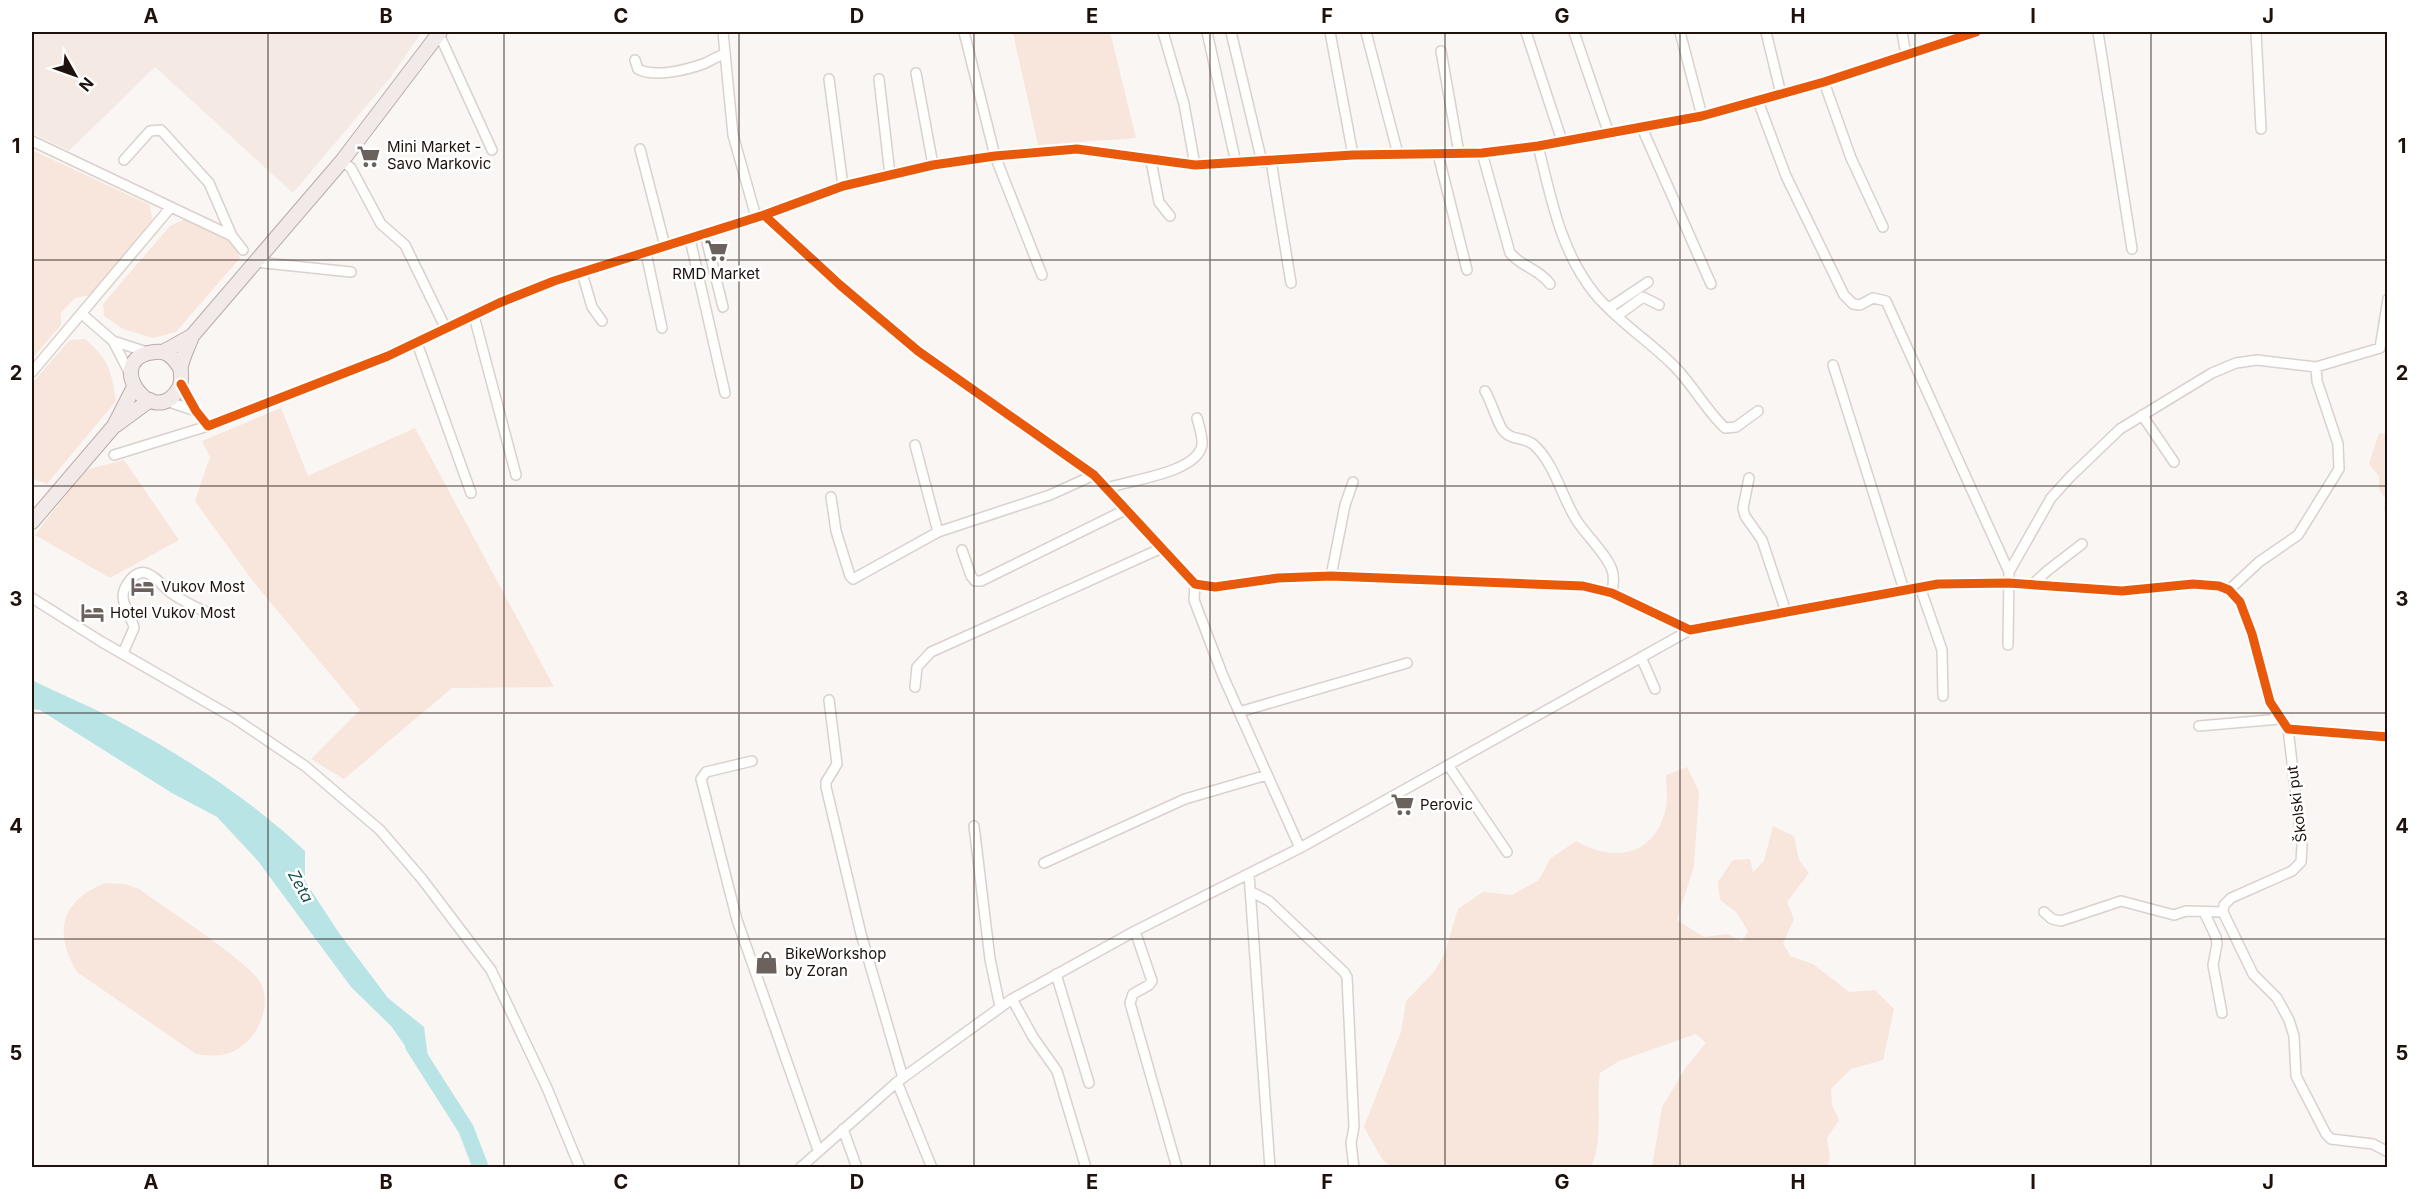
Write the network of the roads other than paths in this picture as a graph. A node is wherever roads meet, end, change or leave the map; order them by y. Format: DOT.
graph roads {
  1 [pos="723,32"];
  2 [pos="964,32"];
  3 [pos="1163,32"];
  4 [pos="1207,32"];
  5 [pos="1231,32"];
  6 [pos="1330,32"];
  7 [pos="1366,32"];
  8 [pos="1526,32"];
  9 [pos="1574,32"];
  10 [pos="1680,32"];
  11 [pos="1766,32"];
  12 [pos="1902,32"];
  13 [pos="1976,32"];
  14 [pos="2098,32"];
  15 [pos="2256,32"];
  16 [pos="439,33"];
  17 [pos="1441,51"];
  18 [pos="725,54"];
  19 [pos="1906,55"];
  20 [pos="635,60"];
  21 [pos="916,73"];
  22 [pos="829,79"];
  23 [pos="879,80"];
  24 [pos="1824,82"];
  25 [pos="1781,94"];
  26 [pos="1758,101"];
  27 [pos="1702,116"];
  28 [pos="1642,128"];
  29 [pos="2261,129"];
  30 [pos="1609,134"];
  31 [pos="32,141"];
  32 [pos="1562,141"];
  33 [pos="1538,146"];
  34 [pos="640,149"];
  35 [pos="492,150"];
  36 [pos="1459,153"];
  37 [pos="1482,153"];
  38 [pos="1398,154"];
  39 [pos="1438,154"];
  40 [pos="995,156"];
  41 [pos="1353,156"];
  42 [pos="124,160"];
  43 [pos="1151,160"];
  44 [pos="342,161"];
  45 [pos="1266,161"];
  46 [pos="1236,164"];
  47 [pos="933,165"];
  48 [pos="1195,165"];
  49 [pos="890,175"];
  50 [pos="843,186"];
  51 [pos="171,207"];
  52 [pos="760,216"];
  53 [pos="1170,216"];
  54 [pos="1884,227"];
  55 [pos="705,234"];
  56 [pos="232,236"];
  57 [pos="690,239"];
  58 [pos="665,246"];
  59 [pos="2132,249"];
  60 [pos="243,250"];
  61 [pos="646,253"];
  62 [pos="255,262"];
  63 [pos="1467,270"];
  64 [pos="351,272"];
  65 [pos="582,273"];
  66 [pos="1042,275"];
  67 [pos="1648,282"];
  68 [pos="1292,283"];
  69 [pos="1550,284"];
  70 [pos="1711,284"];
  71 [pos="2388,299"];
  72 [pos="1659,305"];
  73 [pos="723,307"];
  74 [pos="1609,308"];
  75 [pos="81,314"];
  76 [pos="474,316"];
  77 [pos="1617,316"];
  78 [pos="602,321"];
  79 [pos="662,328"];
  80 [pos="446,329"];
  81 [pos="192,336"];
  82 [pos="113,341"];
  83 [pos="417,343"];
  84 [pos="2384,348"];
  85 [pos="156,352"];
  86 [pos="1833,364"];
  87 [pos="2316,367"];
  88 [pos="180,368"];
  89 [pos="32,372"];
  90 [pos="132,381"];
  91 [pos="181,384"];
  92 [pos="1485,391"];
  93 [pos="725,393"];
  94 [pos="150,400"];
  95 [pos="166,401"];
  96 [pos="196,411"];
  97 [pos="1758,411"];
  98 [pos="2142,415"];
  99 [pos="1197,418"];
  100 [pos="114,426"];
  101 [pos="208,426"];
  102 [pos="915,445"];
  103 [pos="114,454"];
  104 [pos="2174,462"];
  105 [pos="516,474"];
  106 [pos="1094,475"];
  107 [pos="1749,478"];
  108 [pos="1353,482"];
  109 [pos="1107,488"];
  110 [pos="471,493"];
  111 [pos="831,497"];
  112 [pos="1127,509"];
  113 [pos="32,522"];
  114 [pos="938,532"];
  115 [pos="2082,544"];
  116 [pos="1162,548"];
  117 [pos="962,550"];
  118 [pos="2009,572"];
  119 [pos="1331,576"];
  120 [pos="2008,583"];
  121 [pos="1195,584"];
  122 [pos="2033,584"];
  123 [pos="1920,587"];
  124 [pos="1904,590"];
  125 [pos="2229,590"];
  126 [pos="1612,593"];
  127 [pos="32,598"];
  128 [pos="1786,612"];
  129 [pos="208,613"];
  130 [pos="1690,630"];
  131 [pos="2008,645"];
  132 [pos="123,653"];
  133 [pos="1641,657"];
  134 [pos="1407,663"];
  135 [pos="915,687"];
  136 [pos="1655,689"];
  137 [pos="1943,696"];
  138 [pos="829,700"];
  139 [pos="1239,712"];
  140 [pos="2280,719"];
  141 [pos="2199,726"];
  142 [pos="2288,729"];
  143 [pos="2388,736"];
  144 [pos="752,761"];
  145 [pos="1448,765"];
  146 [pos="1267,775"];
  147 [pos="974,826"];
  148 [pos="1300,848"];
  149 [pos="1507,852"];
  150 [pos="1044,863"];
  151 [pos="1249,874"];
  152 [pos="1250,891"];
  153 [pos="2044,912"];
  154 [pos="2204,912"];
  155 [pos="2223,912"];
  156 [pos="1136,931"];
  157 [pos="1056,974"];
  158 [pos="1011,999"];
  159 [pos="1000,1007"];
  160 [pos="2222,1013"];
  161 [pos="900,1080"];
  162 [pos="1089,1083"];
  163 [pos="843,1129"];
  164 [pos="818,1150"];
  165 [pos="2388,1152"];
  166 [pos="580,1167"];
  167 [pos="800,1167"];
  168 [pos="857,1167"];
  169 [pos="932,1167"];
  170 [pos="1086,1167"];
  171 [pos="1177,1167"];
  172 [pos="1270,1167"];
  173 [pos="1354,1167"];
  1 -- 18 [label="street"];
  2 -- 40 [label="street"];
  3 -- 48 [label="street"];
  4 -- 46 [label="street"];
  5 -- 45 [label="street"];
  6 -- 41 [label="street"];
  7 -- 38 [label="street"];
  8 -- 32 [label="street"];
  9 -- 30 [label="street"];
  10 -- 27 [label="street"];
  11 -- 25 [label="street"];
  12 -- 19 [label="street"];
  13 -- 19 [label="street"];
  14 -- 59 [label="street"];
  15 -- 29 [label="street"];
  16 -- 35 [label="street"];
  16 -- 44 [label="main road"];
  17 -- 36 [label="street"];
  18 -- 20 [label="street"];
  18 -- 52 [label="street"];
  19 -- 24 [label="street"];
  21 -- 47 [label="street"];
  22 -- 50 [label="street"];
  23 -- 49 [label="street"];
  24 -- 25 [label="street"];
  24 -- 54 [label="street"];
  25 -- 26 [label="street"];
  26 -- 27 [label="street"];
  26 -- 118 [label="street"];
  27 -- 28 [label="street"];
  28 -- 30 [label="street"];
  28 -- 70 [label="street"];
  30 -- 32 [label="street"];
  31 -- 51 [label="street"];
  32 -- 33 [label="street"];
  33 -- 37 [label="street"];
  33 -- 74 [label="street"];
  34 -- 58 [label="street"];
  36 -- 37 [label="street"];
  36 -- 39 [label="street"];
  37 -- 69 [label="street"];
  38 -- 39 [label="street"];
  38 -- 41 [label="street"];
  39 -- 63 [label="street"];
  40 -- 43 [label="street"];
  40 -- 47 [label="street"];
  40 -- 66 [label="street"];
  41 -- 45 [label="street"];
  42 -- 56 [label="street"];
  43 -- 48 [label="street"];
  43 -- 53 [label="street"];
  44 -- 62 [label="main road"];
  44 -- 80 [label="street"];
  45 -- 46 [label="street"];
  45 -- 68 [label="street"];
  46 -- 48 [label="street"];
  47 -- 49 [label="street"];
  49 -- 50 [label="street"];
  50 -- 52 [label="street"];
  51 -- 56 [label="street"];
  51 -- 75 [label="street"];
  52 -- 55 [label="street"];
  52 -- 106 [label="street"];
  55 -- 57 [label="street"];
  55 -- 73 [label="street"];
  56 -- 60 [label="street"];
  57 -- 58 [label="street"];
  57 -- 93 [label="street"];
  58 -- 61 [label="street"];
  61 -- 65 [label="street"];
  61 -- 79 [label="street"];
  62 -- 64 [label="street"];
  62 -- 81 [label="main road"];
  65 -- 76 [label="street"];
  65 -- 78 [label="street"];
  67 -- 74 [label="street"];
  71 -- 84 [label="street"];
  72 -- 77 [label="street"];
  74 -- 77 [label="street"];
  75 -- 82 [label="street"];
  75 -- 89 [label="street"];
  76 -- 80 [label="street"];
  76 -- 105 [label="street"];
  77 -- 97 [label="street"];
  80 -- 83 [label="street"];
  81 -- 85 [label="main road"];
  81 -- 88 [label="main road"];
  82 -- 85 [label="street"];
  82 -- 90 [label="street"];
  83 -- 101 [label="street"];
  83 -- 110 [label="street"];
  84 -- 87 [label="street"];
  85 -- 88 [label="main road"];
  85 -- 90 [label="main road"];
  86 -- 124 [label="street"];
  87 -- 98 [label="street"];
  87 -- 125 [label="street"];
  88 -- 91 [label="main road"];
  90 -- 94 [label="main road"];
  90 -- 100 [label="main road"];
  91 -- 95 [label="main road"];
  91 -- 96 [label="street"];
  92 -- 126 [label="street"];
  94 -- 95 [label="main road"];
  94 -- 100 [label="main road"];
  95 -- 96 [label="street"];
  96 -- 101 [label="street"];
  98 -- 104 [label="street"];
  98 -- 118 [label="street"];
  99 -- 109 [label="street"];
  100 -- 113 [label="main road"];
  101 -- 103 [label="street"];
  102 -- 114 [label="street"];
  106 -- 109 [label="street"];
  106 -- 114 [label="street"];
  107 -- 128 [label="street"];
  108 -- 119 [label="street"];
  109 -- 112 [label="street"];
  111 -- 114 [label="street"];
  112 -- 116 [label="street"];
  112 -- 117 [label="street"];
  115 -- 122 [label="street"];
  116 -- 121 [label="street"];
  116 -- 135 [label="street"];
  118 -- 120 [label="street"];
  119 -- 121 [label="street"];
  119 -- 126 [label="street"];
  120 -- 122 [label="street"];
  120 -- 123 [label="street"];
  120 -- 131 [label="street"];
  121 -- 139 [label="street"];
  122 -- 125 [label="street"];
  123 -- 124 [label="street"];
  123 -- 137 [label="street"];
  124 -- 128 [label="street"];
  125 -- 140 [label="street"];
  126 -- 130 [label="street"];
  127 -- 132 [label="street"];
  128 -- 130 [label="street"];
  129 -- 132 [label="street"];
  130 -- 133 [label="street"];
  132 -- 166 [label="street"];
  133 -- 136 [label="street"];
  133 -- 145 [label="street"];
  134 -- 139 [label="street"];
  138 -- 161 [label="street"];
  139 -- 146 [label="street"];
  140 -- 141 [label="street"];
  140 -- 142 [label="street"];
  142 -- 143 [label="street"];
  142 -- 155 [label="street, Školski put"];
  144 -- 164 [label="street"];
  145 -- 148 [label="street"];
  145 -- 149 [label="street"];
  146 -- 148 [label="street"];
  146 -- 150 [label="street"];
  147 -- 159 [label="street"];
  148 -- 151 [label="street"];
  151 -- 152 [label="street"];
  151 -- 156 [label="street"];
  152 -- 172 [label="street"];
  152 -- 173 [label="street"];
  153 -- 154 [label="street"];
  154 -- 155 [label="street"];
  154 -- 160 [label="street"];
  155 -- 165 [label="street"];
  156 -- 157 [label="street"];
  156 -- 171 [label="street"];
  157 -- 158 [label="street"];
  157 -- 162 [label="street"];
  158 -- 159 [label="street"];
  158 -- 170 [label="street"];
  159 -- 161 [label="street"];
  161 -- 163 [label="street"];
  161 -- 169 [label="street"];
  163 -- 164 [label="street"];
  163 -- 168 [label="street"];
  164 -- 167 [label="street"];
}
